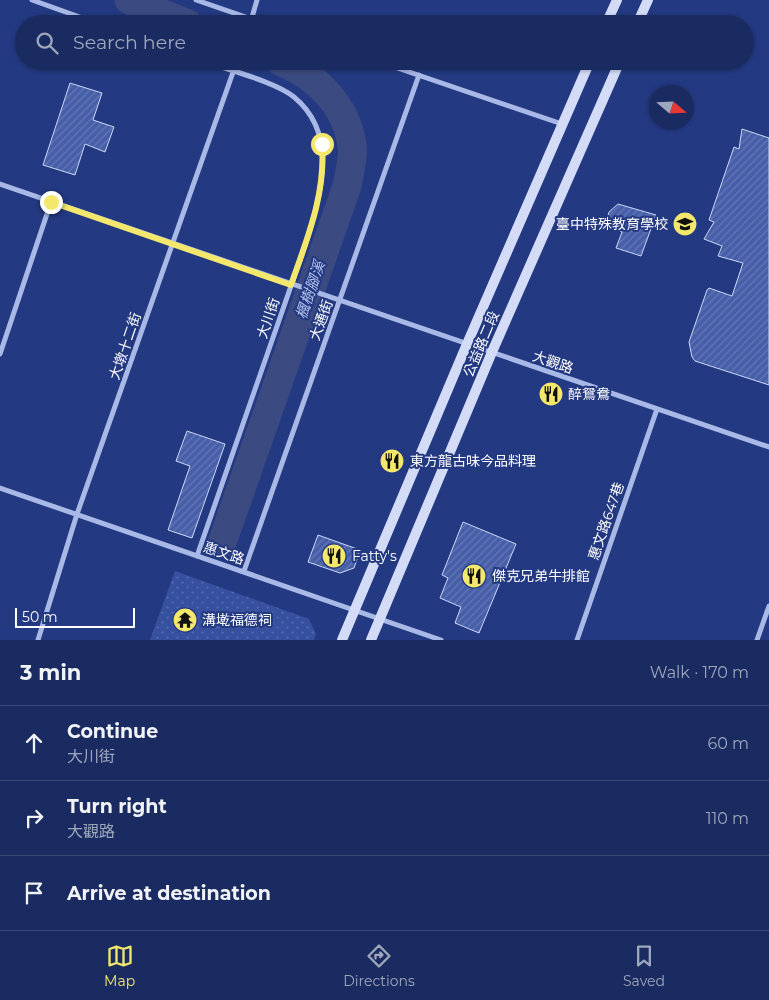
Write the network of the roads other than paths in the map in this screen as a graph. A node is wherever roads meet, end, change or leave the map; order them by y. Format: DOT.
graph roads {
  1 [pos="32,0"];
  2 [pos="196,0"];
  3 [pos="257,0"];
  4 [pos="617,0"];
  5 [pos="648,0"];
  6 [pos="73,15"];
  7 [pos="235,15"];
  8 [pos="252,15"];
  9 [pos="610,15"];
  10 [pos="641,15"];
  11 [pos="228,70"];
  12 [pos="402,70"];
  13 [pos="586,70"];
  14 [pos="616,70"];
  15 [pos="233,72"];
  16 [pos="419,76"];
  17 [pos="562,124"];
  18 [pos="0,184"];
  19 [pos="51,202"];
  20 [pos="172,244"];
  21 [pos="291,285"];
  22 [pos="339,301"];
  23 [pos="466,344"];
  24 [pos="492,352"];
  25 [pos="0,354"];
  26 [pos="657,409"];
  27 [pos="769,448"];
  28 [pos="0,488"];
  29 [pos="77,514"];
  30 [pos="197,556"];
  31 [pos="244,571"];
  32 [pos="769,606"];
  33 [pos="354,610"];
  34 [pos="380,618"];
  35 [pos="38,640"];
  36 [pos="342,640"];
  37 [pos="371,640"];
  38 [pos="441,640"];
  39 [pos="577,640"];
  40 [pos="757,640"];
  1 -- 6 [label="street"];
  2 -- 7 [label="street"];
  3 -- 8 [label="street"];
  4 -- 9 [label="main road"];
  5 -- 10 [label="main road"];
  11 -- 15 [label="street, 大川街"];
  12 -- 16 [label="street"];
  13 -- 17 [label="main road, 公益路二段"];
  14 -- 24 [label="main road, 公益路二段"];
  15 -- 20 [label="street, 大墩十二街"];
  15 -- 21 [label="street, 大川街"];
  16 -- 17 [label="street"];
  16 -- 22 [label="street, 大通街"];
  17 -- 23 [label="main road, 公益路二段"];
  18 -- 19 [label="street"];
  19 -- 20 [label="street"];
  19 -- 25 [label="street"];
  20 -- 21 [label="street"];
  20 -- 29 [label="street, 大墩十二街"];
  21 -- 22 [label="street, 大觀路"];
  21 -- 30 [label="street, 大川街"];
  22 -- 23 [label="street, 大觀路"];
  22 -- 31 [label="street, 大通街"];
  23 -- 24 [label="street, 大觀路"];
  23 -- 33 [label="main road, 公益路二段"];
  24 -- 26 [label="street, 大觀路"];
  24 -- 34 [label="main road, 公益路二段"];
  26 -- 27 [label="street, 大觀路"];
  26 -- 39 [label="street, 惠文路647巷"];
  28 -- 29 [label="street, 惠文路"];
  29 -- 30 [label="street, 惠文路"];
  29 -- 35 [label="street, 大墩十二街"];
  30 -- 31 [label="street, 惠文路"];
  31 -- 33 [label="street, 惠文路"];
  32 -- 40 [label="street"];
  33 -- 34 [label="street, 惠文路"];
  33 -- 36 [label="main road, 公益路二段"];
  34 -- 37 [label="main road, 公益路二段"];
  34 -- 38 [label="street, 惠文路"];
}
